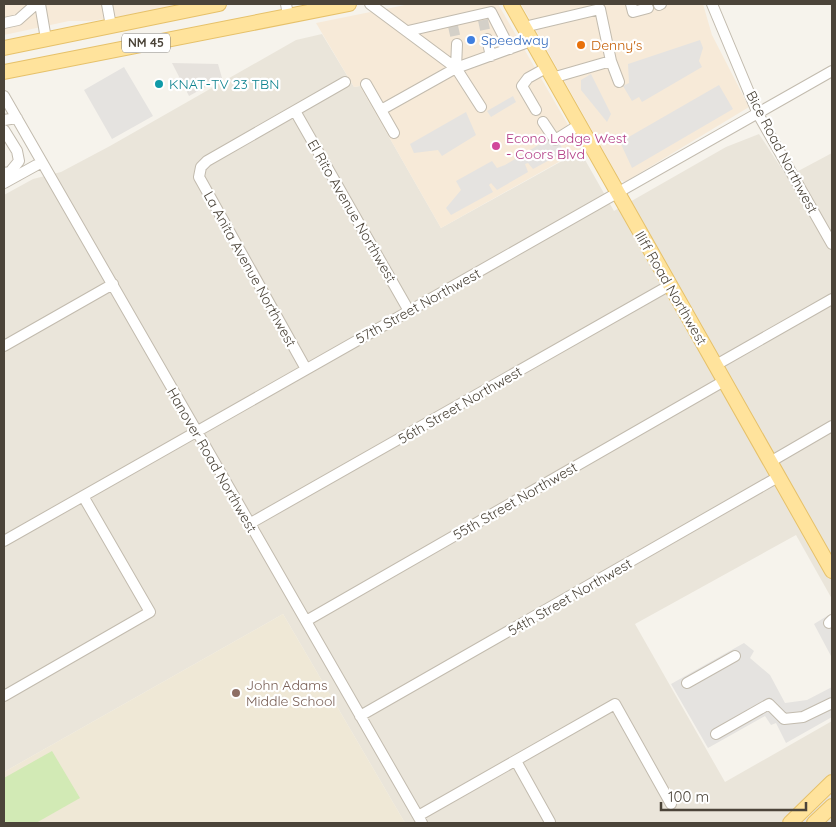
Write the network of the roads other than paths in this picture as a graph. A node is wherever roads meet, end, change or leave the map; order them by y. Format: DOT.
graph roads {
  1 [pos="38,4"];
  2 [pos="107,4"];
  3 [pos="219,4"];
  4 [pos="349,4"];
  5 [pos="370,4"];
  6 [pos="511,4"];
  7 [pos="631,4"];
  8 [pos="712,4"];
  9 [pos="600,6"];
  10 [pos="190,7"];
  11 [pos="648,8"];
  12 [pos="163,9"];
  13 [pos="288,10"];
  14 [pos="4,23"];
  15 [pos="111,26"];
  16 [pos="524,27"];
  17 [pos="408,31"];
  18 [pos="487,38"];
  19 [pos="46,39"];
  20 [pos="531,41"];
  21 [pos="456,44"];
  22 [pos="4,48"];
  23 [pos="510,49"];
  24 [pos="491,56"];
  25 [pos="612,61"];
  26 [pos="456,68"];
  27 [pos="832,71"];
  28 [pos="4,72"];
  29 [pos="549,73"];
  30 [pos="345,82"];
  31 [pos="619,82"];
  32 [pos="366,84"];
  33 [pos="4,96"];
  34 [pos="481,108"];
  35 [pos="381,110"];
  36 [pos="536,110"];
  37 [pos="294,111"];
  38 [pos="758,114"];
  39 [pos="16,118"];
  40 [pos="4,120"];
  41 [pos="543,122"];
  42 [pos="578,125"];
  43 [pos="4,130"];
  44 [pos="394,132"];
  45 [pos="42,162"];
  46 [pos="4,174"];
  47 [pos="4,183"];
  48 [pos="617,193"];
  49 [pos="832,244"];
  50 [pos="113,284"];
  51 [pos="670,285"];
  52 [pos="832,299"];
  53 [pos="409,311"];
  54 [pos="4,344"];
  55 [pos="716,365"];
  56 [pos="306,369"];
  57 [pos="724,381"];
  58 [pos="832,426"];
  59 [pos="196,432"];
  60 [pos="770,462"];
  61 [pos="778,477"];
  62 [pos="83,496"];
  63 [pos="249,524"];
  64 [pos="4,541"];
  65 [pos="828,555"];
  66 [pos="832,571"];
  67 [pos="306,621"];
  68 [pos="735,656"];
  69 [pos="687,683"];
  70 [pos="4,696"];
  71 [pos="832,702"];
  72 [pos="360,716"];
  73 [pos="716,734"];
  74 [pos="516,761"];
  75 [pos="832,782"];
  76 [pos="671,804"];
  77 [pos="832,806"];
  78 [pos="420,820"];
  79 [pos="550,822"];
  80 [pos="790,823"];
  81 [pos="814,823"];
  1 -- 14 [label="street"];
  1 -- 19 [label="street"];
  2 -- 15 [label="street"];
  3 -- 10 [label="main road, NM 45"];
  4 -- 13 [label="main road, NM 45"];
  5 -- 17 [label="street"];
  6 -- 16 [label="main road, Iliff Road Northwest"];
  7 -- 11 [label="street"];
  8 -- 38 [label="street, Bice Road Northwest"];
  9 -- 16 [label="street"];
  9 -- 25 [label="street"];
  10 -- 12 [label="main road, NM 45"];
  12 -- 15 [label="main road, NM 45"];
  13 -- 28 [label="main road, NM 45"];
  15 -- 19 [label="main road, NM 45"];
  16 -- 20 [label="main road, Iliff Road Northwest"];
  17 -- 23 [label="street"];
  17 -- 26 [label="street"];
  18 -- 24 [label="street"];
  19 -- 22 [label="main road, NM 45"];
  20 -- 23 [label="street"];
  20 -- 29 [label="main road, Iliff Road Northwest"];
  21 -- 26 [label="street"];
  23 -- 24 [label="street"];
  24 -- 26 [label="street"];
  25 -- 29 [label="street"];
  25 -- 31 [label="street"];
  26 -- 34 [label="street"];
  26 -- 35 [label="street"];
  27 -- 38 [label="street, 57th Street Northwest"];
  29 -- 36 [label="street"];
  29 -- 42 [label="main road, Iliff Road Northwest"];
  30 -- 37 [label="street"];
  32 -- 35 [label="street"];
  33 -- 39 [label="street, Hanover Road Northwest"];
  35 -- 44 [label="street"];
  37 -- 53 [label="street, El Rito Avenue Northwest"];
  37 -- 56 [label="street, La Anita Avenue Northwest"];
  38 -- 48 [label="street, 57th Street Northwest"];
  38 -- 49 [label="street, Bice Road Northwest"];
  39 -- 40 [label="street"];
  39 -- 45 [label="street, Hanover Road Northwest"];
  41 -- 42 [label="street"];
  42 -- 48 [label="main road, Iliff Road Northwest"];
  43 -- 46 [label="street"];
  45 -- 47 [label="street"];
  45 -- 50 [label="street, Hanover Road Northwest"];
  48 -- 51 [label="main road, Iliff Road Northwest"];
  48 -- 53 [label="street, 57th Street Northwest"];
  50 -- 54 [label="street"];
  50 -- 59 [label="street, Hanover Road Northwest"];
  51 -- 55 [label="main road, Iliff Road Northwest"];
  51 -- 63 [label="street, 56th Street Northwest"];
  52 -- 55 [label="street"];
  53 -- 56 [label="street, 57th Street Northwest"];
  55 -- 57 [label="main road, Iliff Road Northwest"];
  56 -- 59 [label="street, 57th Street Northwest"];
  57 -- 60 [label="main road, Iliff Road Northwest"];
  57 -- 67 [label="street, 55th Street Northwest"];
  58 -- 60 [label="street"];
  59 -- 62 [label="street, 57th Street Northwest"];
  59 -- 63 [label="street, Hanover Road Northwest"];
  60 -- 61 [label="main road, Iliff Road Northwest"];
  61 -- 65 [label="main road, Iliff Road Northwest"];
  61 -- 72 [label="street, 54th Street Northwest"];
  62 -- 64 [label="street, 57th Street Northwest"];
  62 -- 70 [label="street"];
  63 -- 67 [label="street, Hanover Road Northwest"];
  65 -- 66 [label="main road, Iliff Road Northwest"];
  67 -- 72 [label="street, Hanover Road Northwest"];
  68 -- 69 [label="street"];
  71 -- 73 [label="street"];
  72 -- 78 [label="street, Hanover Road Northwest"];
  74 -- 76 [label="street"];
  74 -- 78 [label="street"];
  74 -- 79 [label="street"];
  75 -- 80 [label="main road"];
  77 -- 81 [label="main road"];
}
